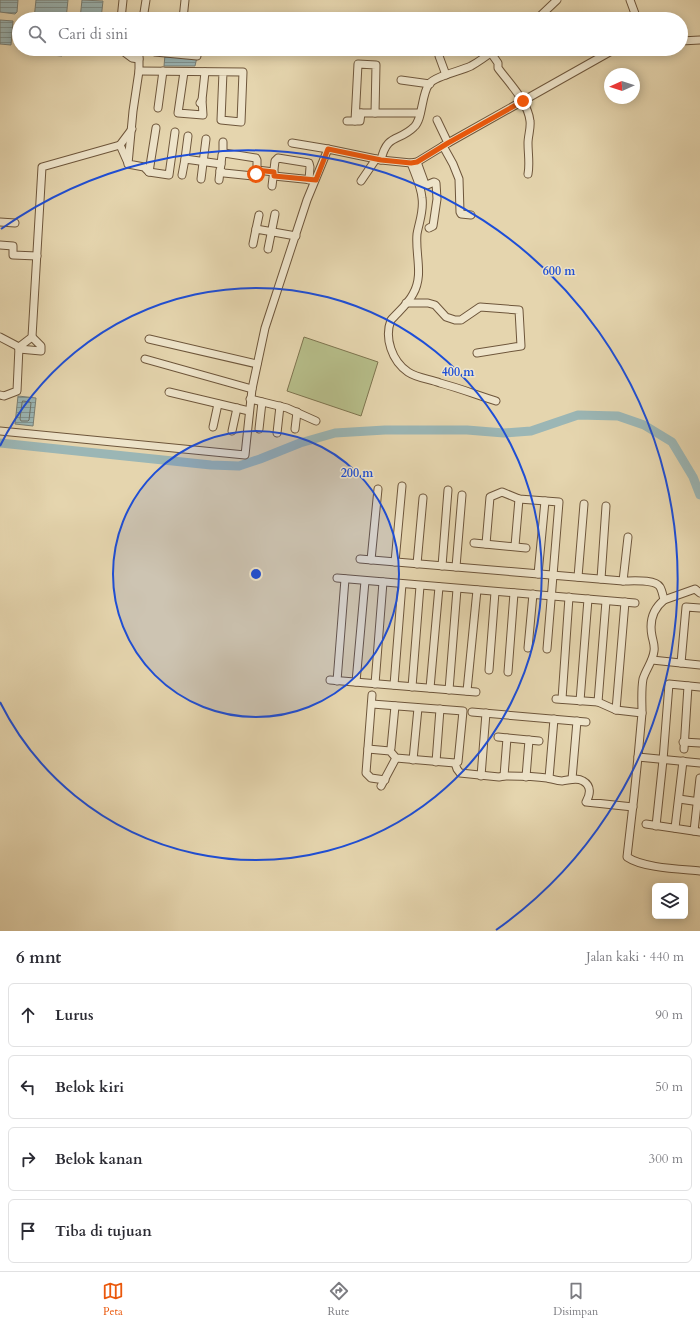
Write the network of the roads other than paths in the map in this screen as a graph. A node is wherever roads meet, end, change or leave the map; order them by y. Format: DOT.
graph roads {
  1 [pos="123,0"];
  2 [pos="146,0"];
  3 [pos="185,0"];
  4 [pos="557,0"];
  5 [pos="630,0"];
  6 [pos="122,12"];
  7 [pos="144,12"];
  8 [pos="184,12"];
  9 [pos="544,12"];
  10 [pos="634,12"];
  11 [pos="700,40"];
  12 [pos="688,41"];
  13 [pos="129,56"];
  14 [pos="440,56"];
  15 [pos="486,56"];
  16 [pos="496,56"];
  17 [pos="602,56"];
  18 [pos="139,59"];
  19 [pos="140,71"];
  20 [pos="163,72"];
  21 [pos="184,72"];
  22 [pos="205,72"];
  23 [pos="223,72"];
  24 [pos="446,75"];
  25 [pos="401,80"];
  26 [pos="430,84"];
  27 [pos="523,101"];
  28 [pos="158,108"];
  29 [pos="358,113"];
  30 [pos="375,113"];
  31 [pos="420,113"];
  32 [pos="437,120"];
  33 [pos="347,121"];
  34 [pos="132,128"];
  35 [pos="156,128"];
  36 [pos="175,132"];
  37 [pos="188,136"];
  38 [pos="206,139"];
  39 [pos="223,142"];
  40 [pos="292,142"];
  41 [pos="445,144"];
  42 [pos="120,145"];
  43 [pos="328,149"];
  44 [pos="223,154"];
  45 [pos="185,159"];
  46 [pos="379,159"];
  47 [pos="203,161"];
  48 [pos="414,162"];
  49 [pos="128,164"];
  50 [pos="221,167"];
  51 [pos="256,170"];
  52 [pos="149,172"];
  53 [pos="274,174"];
  54 [pos="528,174"];
  55 [pos="182,175"];
  56 [pos="200,179"];
  57 [pos="219,180"];
  58 [pos="312,180"];
  59 [pos="362,181"];
  60 [pos="272,186"];
  61 [pos="275,214"];
  62 [pos="259,215"];
  63 [pos="471,215"];
  64 [pos="0,222"];
  65 [pos="15,223"];
  66 [pos="429,228"];
  67 [pos="256,229"];
  68 [pos="273,232"];
  69 [pos="296,236"];
  70 [pos="253,244"];
  71 [pos="0,245"];
  72 [pos="268,249"];
  73 [pos="37,254"];
  74 [pos="406,303"];
  75 [pos="32,336"];
  76 [pos="0,337"];
  77 [pos="149,339"];
  78 [pos="20,349"];
  79 [pos="477,353"];
  80 [pos="145,359"];
  81 [pos="257,364"];
  82 [pos="252,389"];
  83 [pos="169,392"];
  84 [pos="20,393"];
  85 [pos="0,395"];
  86 [pos="250,399"];
  87 [pos="496,401"];
  88 [pos="262,402"];
  89 [pos="218,404"];
  90 [pos="280,406"];
  91 [pos="237,408"];
  92 [pos="249,411"];
  93 [pos="297,412"];
  94 [pos="316,421"];
  95 [pos="213,427"];
  96 [pos="258,429"];
  97 [pos="295,430"];
  98 [pos="0,431"];
  99 [pos="232,431"];
  100 [pos="277,433"];
  101 [pos="402,486"];
  102 [pos="378,490"];
  103 [pos="448,490"];
  104 [pos="462,495"];
  105 [pos="423,498"];
  106 [pos="519,499"];
  107 [pos="545,501"];
  108 [pos="584,504"];
  109 [pos="606,506"];
  110 [pos="628,537"];
  111 [pos="474,543"];
  112 [pos="486,544"];
  113 [pos="515,546"];
  114 [pos="526,548"];
  115 [pos="360,559"];
  116 [pos="371,560"];
  117 [pos="395,562"];
  118 [pos="417,564"];
  119 [pos="442,566"];
  120 [pos="456,567"];
  121 [pos="538,574"];
  122 [pos="553,575"];
  123 [pos="578,577"];
  124 [pos="337,578"];
  125 [pos="345,579"];
  126 [pos="601,579"];
  127 [pos="365,581"];
  128 [pos="623,581"];
  129 [pos="383,582"];
  130 [pos="402,584"];
  131 [pos="420,586"];
  132 [pos="439,587"];
  133 [pos="457,589"];
  134 [pos="477,590"];
  135 [pos="495,592"];
  136 [pos="514,593"];
  137 [pos="700,593"];
  138 [pos="533,594"];
  139 [pos="551,596"];
  140 [pos="569,597"];
  141 [pos="588,599"];
  142 [pos="664,600"];
  143 [pos="606,601"];
  144 [pos="625,602"];
  145 [pos="635,603"];
  146 [pos="700,608"];
  147 [pos="528,648"];
  148 [pos="547,649"];
  149 [pos="652,660"];
  150 [pos="681,663"];
  151 [pos="700,665"];
  152 [pos="489,670"];
  153 [pos="508,672"];
  154 [pos="356,682"];
  155 [pos="375,684"];
  156 [pos="394,685"];
  157 [pos="688,686"];
  158 [pos="412,687"];
  159 [pos="700,687"];
  160 [pos="430,688"];
  161 [pos="449,690"];
  162 [pos="467,691"];
  163 [pos="476,692"];
  164 [pos="372,695"];
  165 [pos="580,701"];
  166 [pos="598,702"];
  167 [pos="372,704"];
  168 [pos="395,706"];
  169 [pos="418,708"];
  170 [pos="440,710"];
  171 [pos="616,710"];
  172 [pos="472,712"];
  173 [pos="486,713"];
  174 [pos="642,713"];
  175 [pos="554,719"];
  176 [pos="577,721"];
  177 [pos="586,722"];
  178 [pos="498,737"];
  179 [pos="507,738"];
  180 [pos="530,740"];
  181 [pos="539,741"];
  182 [pos="700,743"];
  183 [pos="368,749"];
  184 [pos="390,751"];
  185 [pos="638,757"];
  186 [pos="396,758"];
  187 [pos="413,760"];
  188 [pos="663,760"];
  189 [pos="436,762"];
  190 [pos="683,762"];
  191 [pos="456,763"];
  192 [pos="700,763"];
  193 [pos="481,776"];
  194 [pos="504,776"];
  195 [pos="526,777"];
  196 [pos="549,778"];
  197 [pos="700,778"];
  198 [pos="572,779"];
  199 [pos="679,799"];
  200 [pos="699,802"];
  201 [pos="633,807"];
  202 [pos="646,824"];
  203 [pos="656,826"];
  204 [pos="675,828"];
  205 [pos="697,832"];
  206 [pos="700,871"];
  1 -- 6 [label="street"];
  2 -- 7 [label="street"];
  3 -- 8 [label="street"];
  4 -- 9 [label="street"];
  5 -- 10 [label="street"];
  11 -- 12 [label="street"];
  13 -- 18 [label="street"];
  14 -- 24 [label="street"];
  15 -- 24 [label="street"];
  16 -- 27 [label="street"];
  17 -- 27 [label="street"];
  18 -- 19 [label="street"];
  19 -- 20 [label="street"];
  19 -- 34 [label="street"];
  20 -- 21 [label="street"];
  20 -- 28 [label="street"];
  21 -- 22 [label="street"];
  21 -- 22 [label="street"];
  22 -- 23 [label="street"];
  23 -- 23 [label="street"];
  24 -- 26 [label="street"];
  25 -- 26 [label="street"];
  26 -- 31 [label="street"];
  27 -- 41 [label="street"];
  27 -- 54 [label="street"];
  29 -- 30 [label="street"];
  29 -- 30 [label="street"];
  29 -- 33 [label="street"];
  30 -- 31 [label="street"];
  31 -- 46 [label="street"];
  32 -- 41 [label="street"];
  34 -- 42 [label="street"];
  34 -- 49 [label="street"];
  35 -- 52 [label="street"];
  36 -- 52 [label="street"];
  37 -- 45 [label="street"];
  38 -- 47 [label="street"];
  39 -- 44 [label="street"];
  40 -- 43 [label="street"];
  41 -- 48 [label="street"];
  41 -- 63 [label="street"];
  42 -- 49 [label="street"];
  42 -- 73 [label="street"];
  43 -- 46 [label="street"];
  43 -- 58 [label="street"];
  44 -- 50 [label="street"];
  44 -- 51 [label="street"];
  45 -- 47 [label="street"];
  45 -- 55 [label="street"];
  46 -- 48 [label="street"];
  46 -- 59 [label="street"];
  47 -- 50 [label="street"];
  47 -- 56 [label="street"];
  48 -- 66 [label="street"];
  48 -- 74 [label="street"];
  49 -- 52 [label="street"];
  50 -- 51 [label="street"];
  50 -- 57 [label="street"];
  51 -- 53 [label="street"];
  53 -- 58 [label="street"];
  53 -- 58 [label="street"];
  53 -- 60 [label="street"];
  58 -- 69 [label="street"];
  61 -- 68 [label="street"];
  62 -- 67 [label="street"];
  64 -- 65 [label="street"];
  67 -- 68 [label="street"];
  67 -- 70 [label="street"];
  68 -- 69 [label="street"];
  68 -- 72 [label="street"];
  69 -- 81 [label="street"];
  71 -- 73 [label="street"];
  73 -- 75 [label="street"];
  74 -- 79 [label="street"];
  74 -- 87 [label="street"];
  75 -- 78 [label="street"];
  75 -- 78 [label="street"];
  76 -- 78 [label="street"];
  77 -- 81 [label="street"];
  78 -- 84 [label="street"];
  78 -- 85 [label="street"];
  80 -- 82 [label="street"];
  81 -- 82 [label="street"];
  82 -- 86 [label="street"];
  83 -- 89 [label="street"];
  86 -- 88 [label="street"];
  86 -- 92 [label="street"];
  88 -- 90 [label="street"];
  88 -- 96 [label="street"];
  89 -- 91 [label="street"];
  89 -- 95 [label="street"];
  90 -- 93 [label="street"];
  90 -- 100 [label="street"];
  91 -- 92 [label="street"];
  91 -- 99 [label="street"];
  92 -- 98 [label="street"];
  93 -- 94 [label="street"];
  93 -- 97 [label="street"];
  101 -- 117 [label="street"];
  102 -- 116 [label="street"];
  103 -- 119 [label="street"];
  104 -- 120 [label="street"];
  105 -- 118 [label="street"];
  106 -- 107 [label="street"];
  106 -- 112 [label="street"];
  106 -- 113 [label="street"];
  107 -- 121 [label="street"];
  107 -- 122 [label="street"];
  108 -- 123 [label="street"];
  109 -- 126 [label="street"];
  110 -- 128 [label="street"];
  111 -- 112 [label="street"];
  112 -- 113 [label="street"];
  113 -- 114 [label="street"];
  115 -- 116 [label="street"];
  116 -- 117 [label="street"];
  117 -- 118 [label="street"];
  118 -- 119 [label="street"];
  119 -- 120 [label="street"];
  120 -- 121 [label="street"];
  121 -- 122 [label="street"];
  122 -- 123 [label="street"];
  122 -- 139 [label="street"];
  123 -- 126 [label="street"];
  124 -- 125 [label="street"];
  125 -- 127 [label="street"];
  125 -- 154 [label="street"];
  126 -- 128 [label="street"];
  127 -- 129 [label="street"];
  127 -- 154 [label="street"];
  128 -- 142 [label="street"];
  129 -- 130 [label="street"];
  129 -- 155 [label="street"];
  130 -- 131 [label="street"];
  130 -- 156 [label="street"];
  131 -- 132 [label="street"];
  131 -- 158 [label="street"];
  132 -- 133 [label="street"];
  132 -- 160 [label="street"];
  133 -- 134 [label="street"];
  133 -- 161 [label="street"];
  134 -- 135 [label="street"];
  134 -- 162 [label="street"];
  135 -- 136 [label="street"];
  135 -- 152 [label="street"];
  136 -- 138 [label="street"];
  136 -- 153 [label="street"];
  137 -- 142 [label="street"];
  138 -- 139 [label="street"];
  138 -- 147 [label="street"];
  139 -- 140 [label="street"];
  139 -- 148 [label="street"];
  140 -- 141 [label="street"];
  140 -- 165 [label="street"];
  141 -- 143 [label="street"];
  141 -- 165 [label="street"];
  142 -- 149 [label="street"];
  143 -- 144 [label="street"];
  143 -- 166 [label="street"];
  144 -- 145 [label="street"];
  144 -- 171 [label="street"];
  146 -- 150 [label="street"];
  149 -- 150 [label="street"];
  149 -- 174 [label="street"];
  150 -- 151 [label="street"];
  154 -- 155 [label="street"];
  155 -- 156 [label="street"];
  156 -- 158 [label="street"];
  157 -- 159 [label="street"];
  157 -- 182 [label="street"];
  157 -- 188 [label="street"];
  158 -- 160 [label="street"];
  160 -- 161 [label="street"];
  161 -- 162 [label="street"];
  162 -- 163 [label="street"];
  164 -- 167 [label="street"];
  165 -- 166 [label="street"];
  166 -- 171 [label="street"];
  167 -- 168 [label="street"];
  167 -- 183 [label="street"];
  168 -- 169 [label="street"];
  168 -- 184 [label="street"];
  169 -- 170 [label="street"];
  169 -- 187 [label="street"];
  170 -- 189 [label="street"];
  170 -- 191 [label="street"];
  171 -- 174 [label="street"];
  172 -- 173 [label="street"];
  173 -- 175 [label="street"];
  173 -- 193 [label="street"];
  174 -- 185 [label="street"];
  175 -- 176 [label="street"];
  175 -- 196 [label="street"];
  176 -- 177 [label="street"];
  176 -- 198 [label="street"];
  178 -- 179 [label="street"];
  179 -- 180 [label="street"];
  179 -- 194 [label="street"];
  180 -- 181 [label="street"];
  180 -- 195 [label="street"];
  183 -- 184 [label="street"];
  183 -- 186 [label="street"];
  184 -- 186 [label="street"];
  185 -- 188 [label="street"];
  185 -- 201 [label="street"];
  186 -- 187 [label="street"];
  187 -- 189 [label="street"];
  188 -- 190 [label="street"];
  188 -- 203 [label="street"];
  189 -- 191 [label="street"];
  190 -- 192 [label="street"];
  190 -- 199 [label="street"];
  191 -- 193 [label="street"];
  193 -- 194 [label="street"];
  194 -- 195 [label="street"];
  195 -- 196 [label="street"];
  196 -- 198 [label="street"];
  197 -- 200 [label="street"];
  198 -- 201 [label="street"];
  199 -- 200 [label="street"];
  199 -- 204 [label="street"];
  200 -- 205 [label="street"];
  201 -- 206 [label="street"];
  202 -- 203 [label="street"];
  203 -- 204 [label="street"];
  204 -- 205 [label="street"];
}
